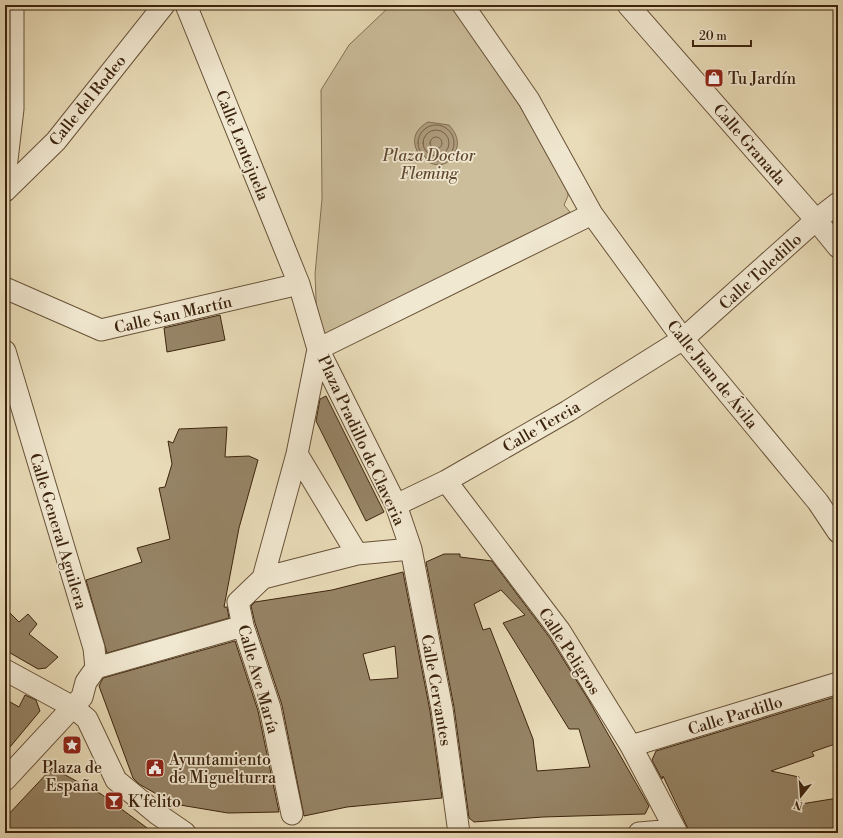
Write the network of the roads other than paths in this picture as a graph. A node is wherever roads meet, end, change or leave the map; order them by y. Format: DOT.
graph roads {
  1 [pos="13,5"];
  2 [pos="164,5"];
  3 [pos="186,5"];
  4 [pos="464,5"];
  5 [pos="628,5"];
  6 [pos="5,177"];
  7 [pos="5,191"];
  8 [pos="838,203"];
  9 [pos="592,214"];
  10 [pos="816,220"];
  11 [pos="838,247"];
  12 [pos="300,284"];
  13 [pos="5,288"];
  14 [pos="683,340"];
  15 [pos="318,349"];
  16 [pos="5,351"];
  17 [pos="297,454"];
  18 [pos="446,481"];
  19 [pos="396,506"];
  20 [pos="838,532"];
  21 [pos="411,549"];
  22 [pos="357,554"];
  23 [pos="262,578"];
  24 [pos="243,626"];
  25 [pos="96,668"];
  26 [pos="5,670"];
  27 [pos="838,683"];
  28 [pos="73,707"];
  29 [pos="631,746"];
  30 [pos="5,780"];
  31 [pos="292,814"];
  32 [pos="676,831"];
  33 [pos="185,833"];
  34 [pos="459,833"];
  35 [pos="639,833"];
  1 -- 6 [label="street"];
  2 -- 7 [label="street, Calle del Rodeo"];
  3 -- 12 [label="street, Calle Lentejuela"];
  4 -- 9 [label="street, Calle Juan de Ávila"];
  5 -- 10 [label="street, Calle Granada"];
  8 -- 10 [label="street, Calle Toledillo"];
  9 -- 14 [label="street, Calle Juan de Ávila"];
  9 -- 15 [label="street"];
  10 -- 11 [label="street, Calle Granada"];
  10 -- 14 [label="street, Calle Toledillo"];
  12 -- 13 [label="street, Calle San Martín"];
  12 -- 15 [label="street, Plaza Pradillo de Claveria"];
  14 -- 18 [label="street, Calle Tercia"];
  14 -- 20 [label="street, Calle Juan de Ávila"];
  15 -- 17 [label="street, Plaza Pradillo de Claveria"];
  15 -- 19 [label="street, Plaza Pradillo de Claveria"];
  16 -- 25 [label="street, Calle General Aguilera"];
  17 -- 22 [label="street"];
  17 -- 23 [label="street, Plaza Pradillo de Claveria"];
  18 -- 19 [label="street, Calle Tercia"];
  18 -- 29 [label="street, Calle Peligros"];
  19 -- 21 [label="street, Plaza Pradillo de Claveria"];
  21 -- 22 [label="street, Plaza Pradillo de Claveria"];
  21 -- 34 [label="street, Calle Cervantes"];
  22 -- 23 [label="street, Plaza Pradillo de Claveria"];
  23 -- 24 [label="street, Calle Ave María"];
  24 -- 25 [label="street"];
  24 -- 31 [label="street, Calle Ave María"];
  25 -- 28 [label="street"];
  26 -- 28 [label="street"];
  27 -- 29 [label="street, Calle Pardillo"];
  28 -- 30 [label="street"];
  28 -- 33 [label="street"];
  29 -- 32 [label="street, Calle Peligros"];
  32 -- 35 [label="street"];
}
